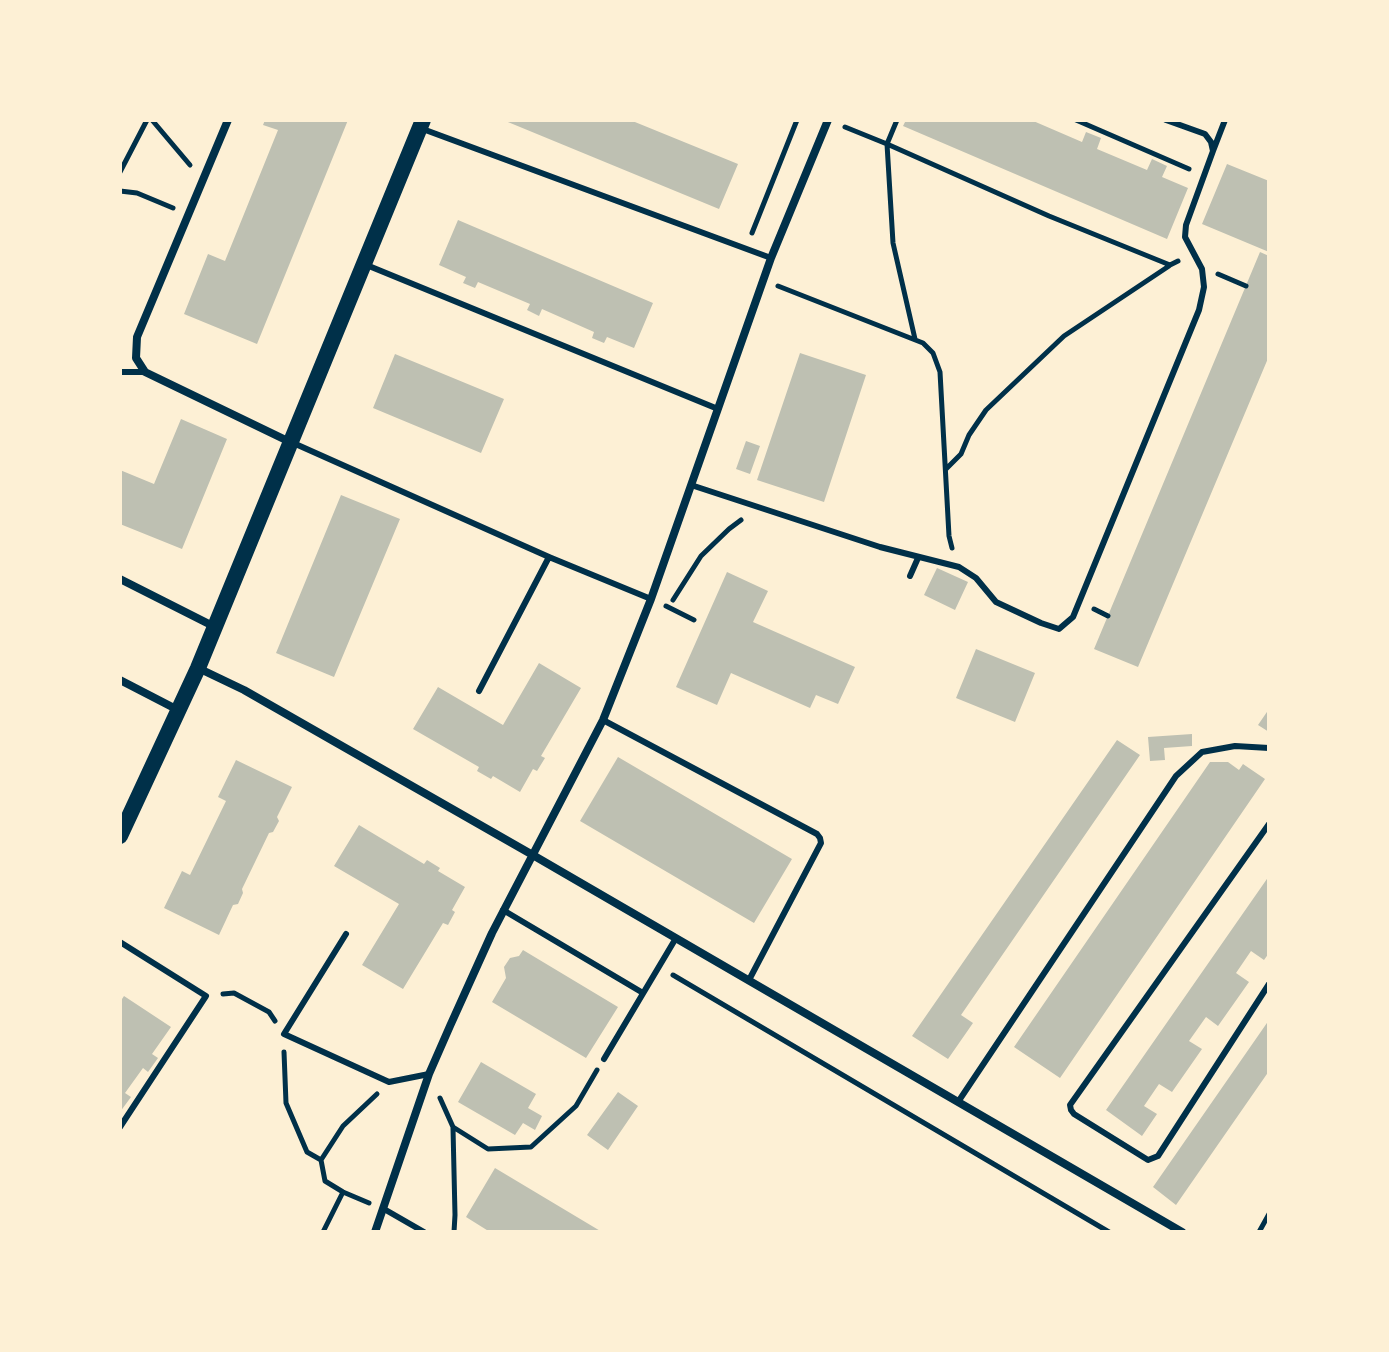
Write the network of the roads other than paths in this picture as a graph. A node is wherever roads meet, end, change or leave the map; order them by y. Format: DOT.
graph roads {
  1 [pos="228,120"];
  2 [pos="827,120"];
  3 [pos="1166,120"];
  4 [pos="1225,120"];
  5 [pos="422,124"];
  6 [pos="1213,151"];
  7 [pos="771,258"];
  8 [pos="364,264"];
  9 [pos="120,372"];
  10 [pos="145,372"];
  11 [pos="718,409"];
  12 [pos="291,442"];
  13 [pos="691,485"];
  14 [pos="549,557"];
  15 [pos="918,558"];
  16 [pos="910,576"];
  17 [pos="120,579"];
  18 [pos="651,599"];
  19 [pos="215,627"];
  20 [pos="198,668"];
  21 [pos="120,680"];
  22 [pos="479,691"];
  23 [pos="179,710"];
  24 [pos="603,720"];
  25 [pos="1269,748"];
  26 [pos="1269,824"];
  27 [pos="120,836"];
  28 [pos="531,854"];
  29 [pos="503,910"];
  30 [pos="346,934"];
  31 [pos="676,938"];
  32 [pos="120,942"];
  33 [pos="749,980"];
  34 [pos="1269,984"];
  35 [pos="643,993"];
  36 [pos="604,1059"];
  37 [pos="429,1074"];
  38 [pos="958,1102"];
  39 [pos="120,1127"];
  40 [pos="384,1209"];
  41 [pos="375,1232"];
  42 [pos="424,1232"];
  43 [pos="1182,1232"];
  1 -- 10 [label="street"];
  2 -- 7 [label="street"];
  3 -- 6 [label="lane"];
  4 -- 6 [label="lane"];
  5 -- 7 [label="lane"];
  5 -- 8 [label="main road"];
  6 -- 15 [label="lane"];
  7 -- 11 [label="street"];
  8 -- 11 [label="lane"];
  8 -- 12 [label="main road"];
  9 -- 10 [label="lane"];
  10 -- 12 [label="street"];
  11 -- 13 [label="street"];
  12 -- 14 [label="lane"];
  12 -- 19 [label="main road"];
  13 -- 15 [label="lane"];
  13 -- 18 [label="street"];
  14 -- 18 [label="lane"];
  14 -- 22 [label="lane"];
  15 -- 16 [label="lane"];
  17 -- 19 [label="street"];
  18 -- 24 [label="street"];
  19 -- 20 [label="main road"];
  20 -- 23 [label="main road"];
  20 -- 28 [label="street"];
  21 -- 23 [label="street"];
  23 -- 27 [label="main road"];
  24 -- 28 [label="street"];
  24 -- 33 [label="lane"];
  25 -- 38 [label="lane"];
  26 -- 34 [label="lane"];
  28 -- 29 [label="street"];
  28 -- 31 [label="street"];
  29 -- 35 [label="lane"];
  29 -- 37 [label="street"];
  30 -- 37 [label="lane"];
  31 -- 33 [label="street"];
  31 -- 35 [label="lane"];
  32 -- 39 [label="lane"];
  33 -- 38 [label="street"];
  35 -- 36 [label="lane"];
  37 -- 40 [label="street"];
  38 -- 43 [label="street"];
  40 -- 41 [label="street"];
  40 -- 42 [label="lane"];
}
